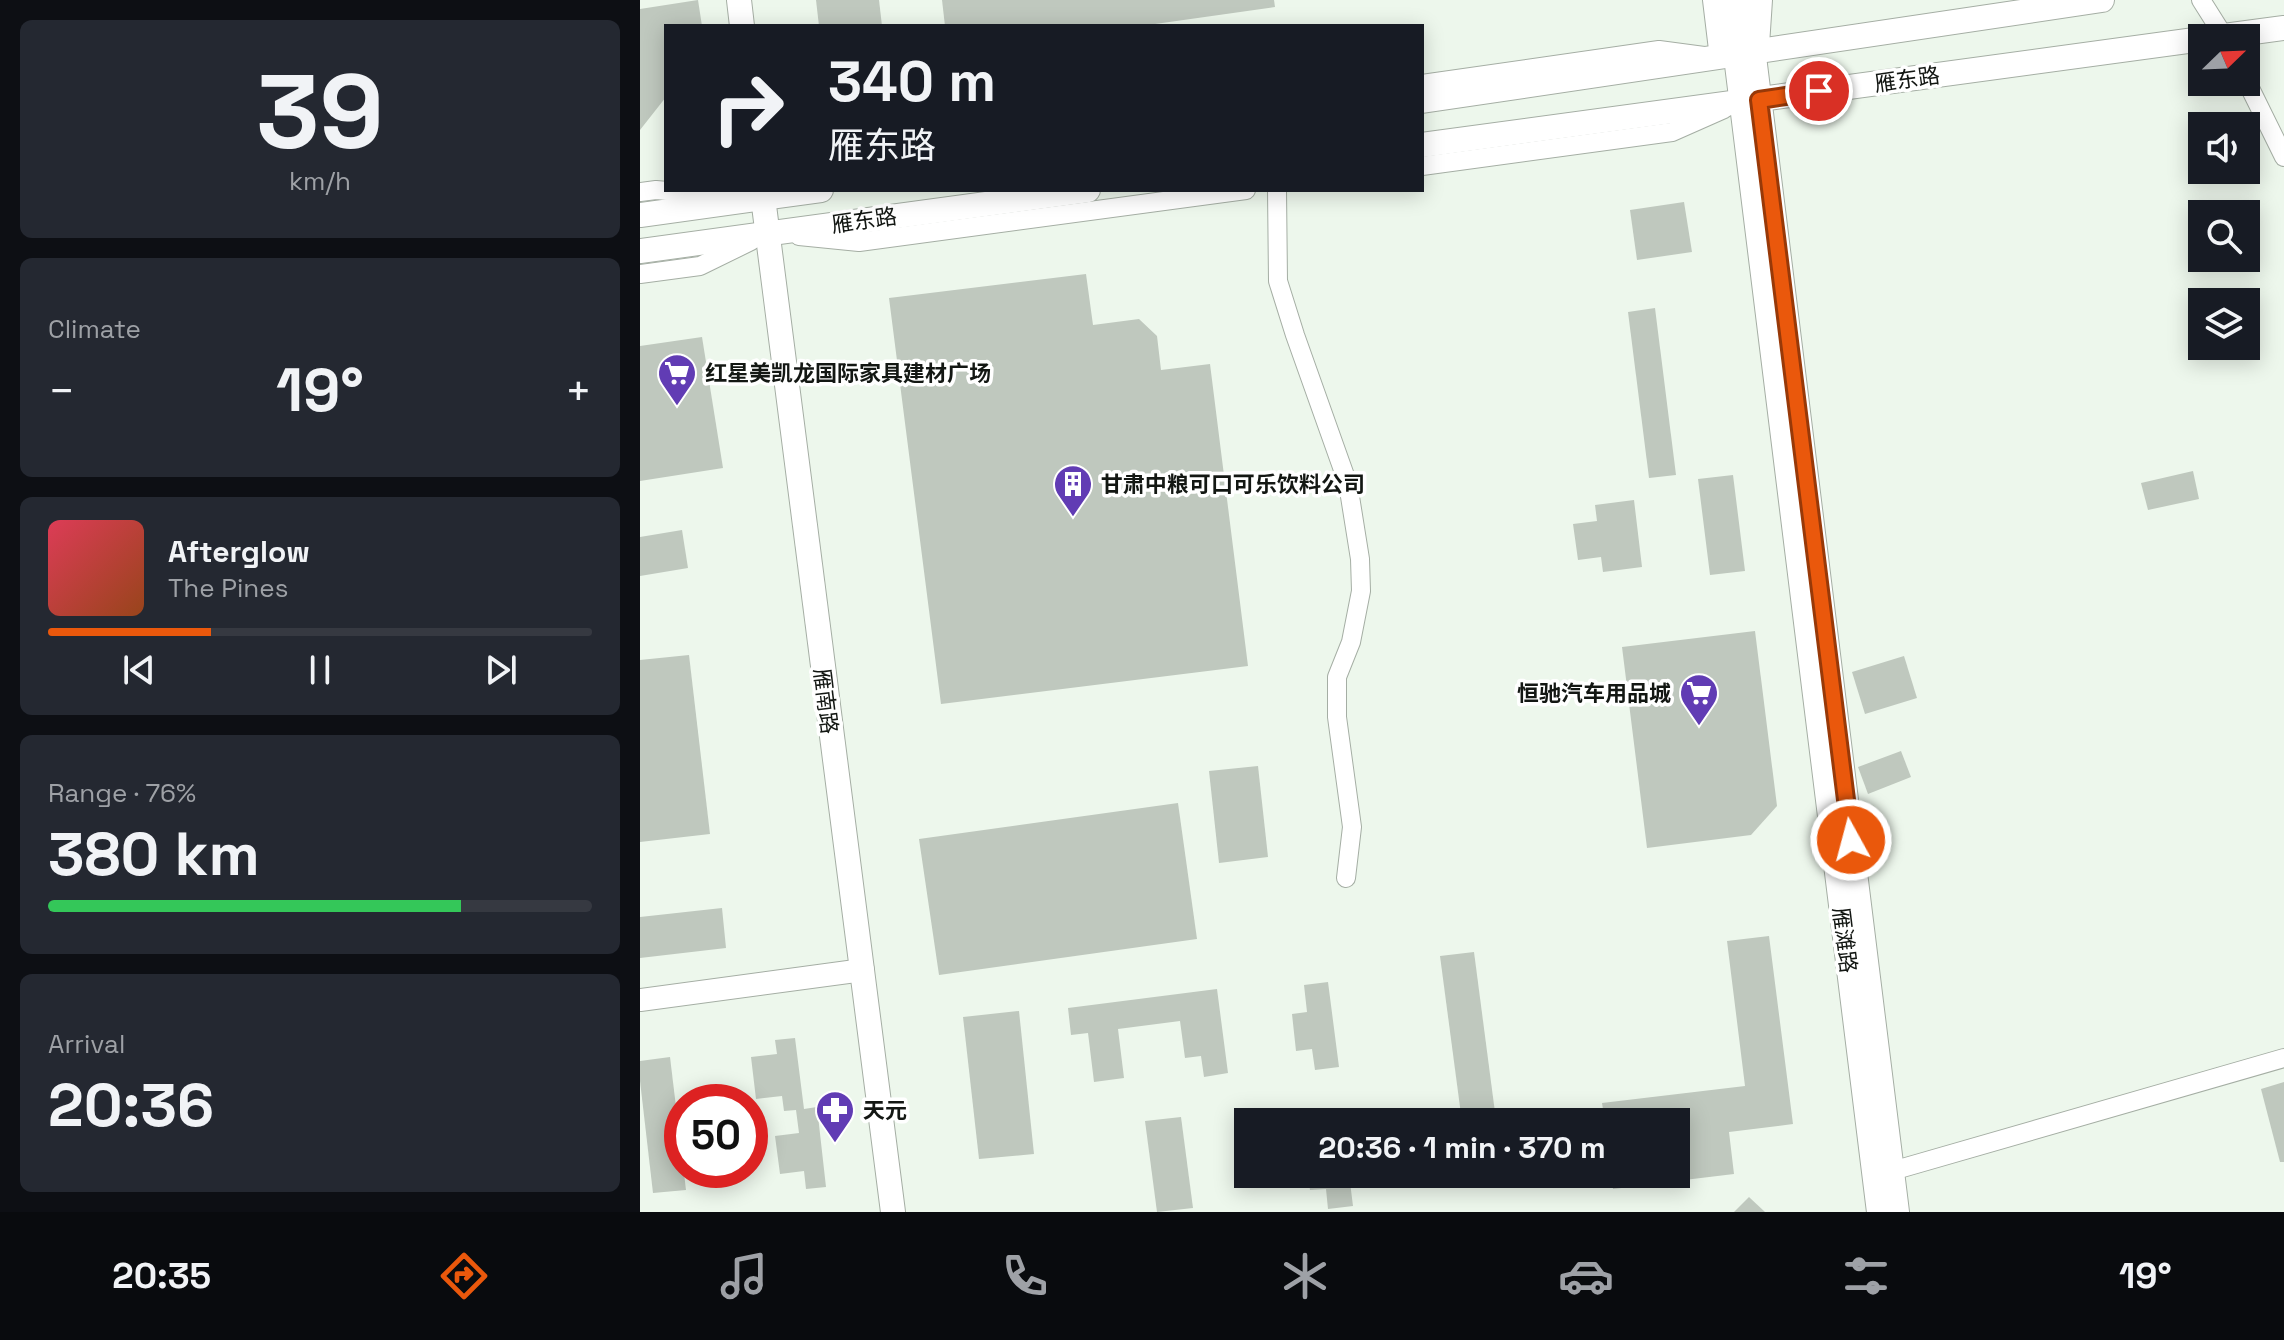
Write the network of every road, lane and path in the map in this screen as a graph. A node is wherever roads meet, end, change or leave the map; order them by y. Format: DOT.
graph roads {
  1 [pos="739,0"];
  2 [pos="1712,0"];
  3 [pos="1729,0"];
  4 [pos="1747,0"];
  5 [pos="1763,0"];
  6 [pos="2102,0"];
  7 [pos="2201,0"];
  8 [pos="742,24"];
  9 [pos="2210,24"];
  10 [pos="2284,28"];
  11 [pos="2260,31"];
  12 [pos="2188,42"];
  13 [pos="1742,55"];
  14 [pos="1424,84"];
  15 [pos="2254,96"];
  16 [pos="1424,101"];
  17 [pos="1750,101"];
  18 [pos="1424,145"];
  19 [pos="2284,157"];
  20 [pos="1424,166"];
  21 [pos="664,190"];
  22 [pos="640,192"];
  23 [pos="732,192"];
  24 [pos="1073,192"];
  25 [pos="1231,192"];
  26 [pos="1277,192"];
  27 [pos="770,193"];
  28 [pos="640,215"];
  29 [pos="766,233"];
  30 [pos="640,251"];
  31 [pos="640,274"];
  32 [pos="1346,878"];
  33 [pos="863,970"];
  34 [pos="640,1000"];
  35 [pos="2284,1058"];
  36 [pos="1892,1171"];
  37 [pos="893,1212"];
  38 [pos="1879,1212"];
  39 [pos="1897,1212"];
  1 -- 8 [label="main road"];
  2 -- 13 [label="street, 雁滩路"];
  3 -- 13 [label="main road, 雁滩路"];
  4 -- 13 [label="main road, 雁滩路"];
  5 -- 13 [label="street, 雁滩路"];
  6 -- 13 [label="main road"];
  7 -- 9 [label="street"];
  10 -- 11 [label="main road, 雁东路"];
  12 -- 17 [label="main road, 雁东路"];
  13 -- 14 [label="street"];
  13 -- 16 [label="main road"];
  13 -- 17 [label="main road, 雁滩路"];
  15 -- 19 [label="street"];
  17 -- 18 [label="main road, 雁东路"];
  17 -- 20 [label="street"];
  17 -- 36 [label="main road, 雁滩路"];
  17 -- 38 [label="main road, 雁滩路"];
  21 -- 22 [label="street"];
  23 -- 27 [label="street"];
  24 -- 29 [label="main road, 雁东路"];
  25 -- 29 [label="street"];
  26 -- 32 [label="street"];
  27 -- 28 [label="main road, 雁东路"];
  27 -- 29 [label="main road, 雁南路"];
  29 -- 30 [label="main road, 雁东路"];
  29 -- 31 [label="street"];
  29 -- 33 [label="main road, 雁南路"];
  33 -- 34 [label="street"];
  33 -- 37 [label="main road, 雁南路"];
  35 -- 36 [label="street"];
  36 -- 39 [label="main road, 雁滩路"];
}
